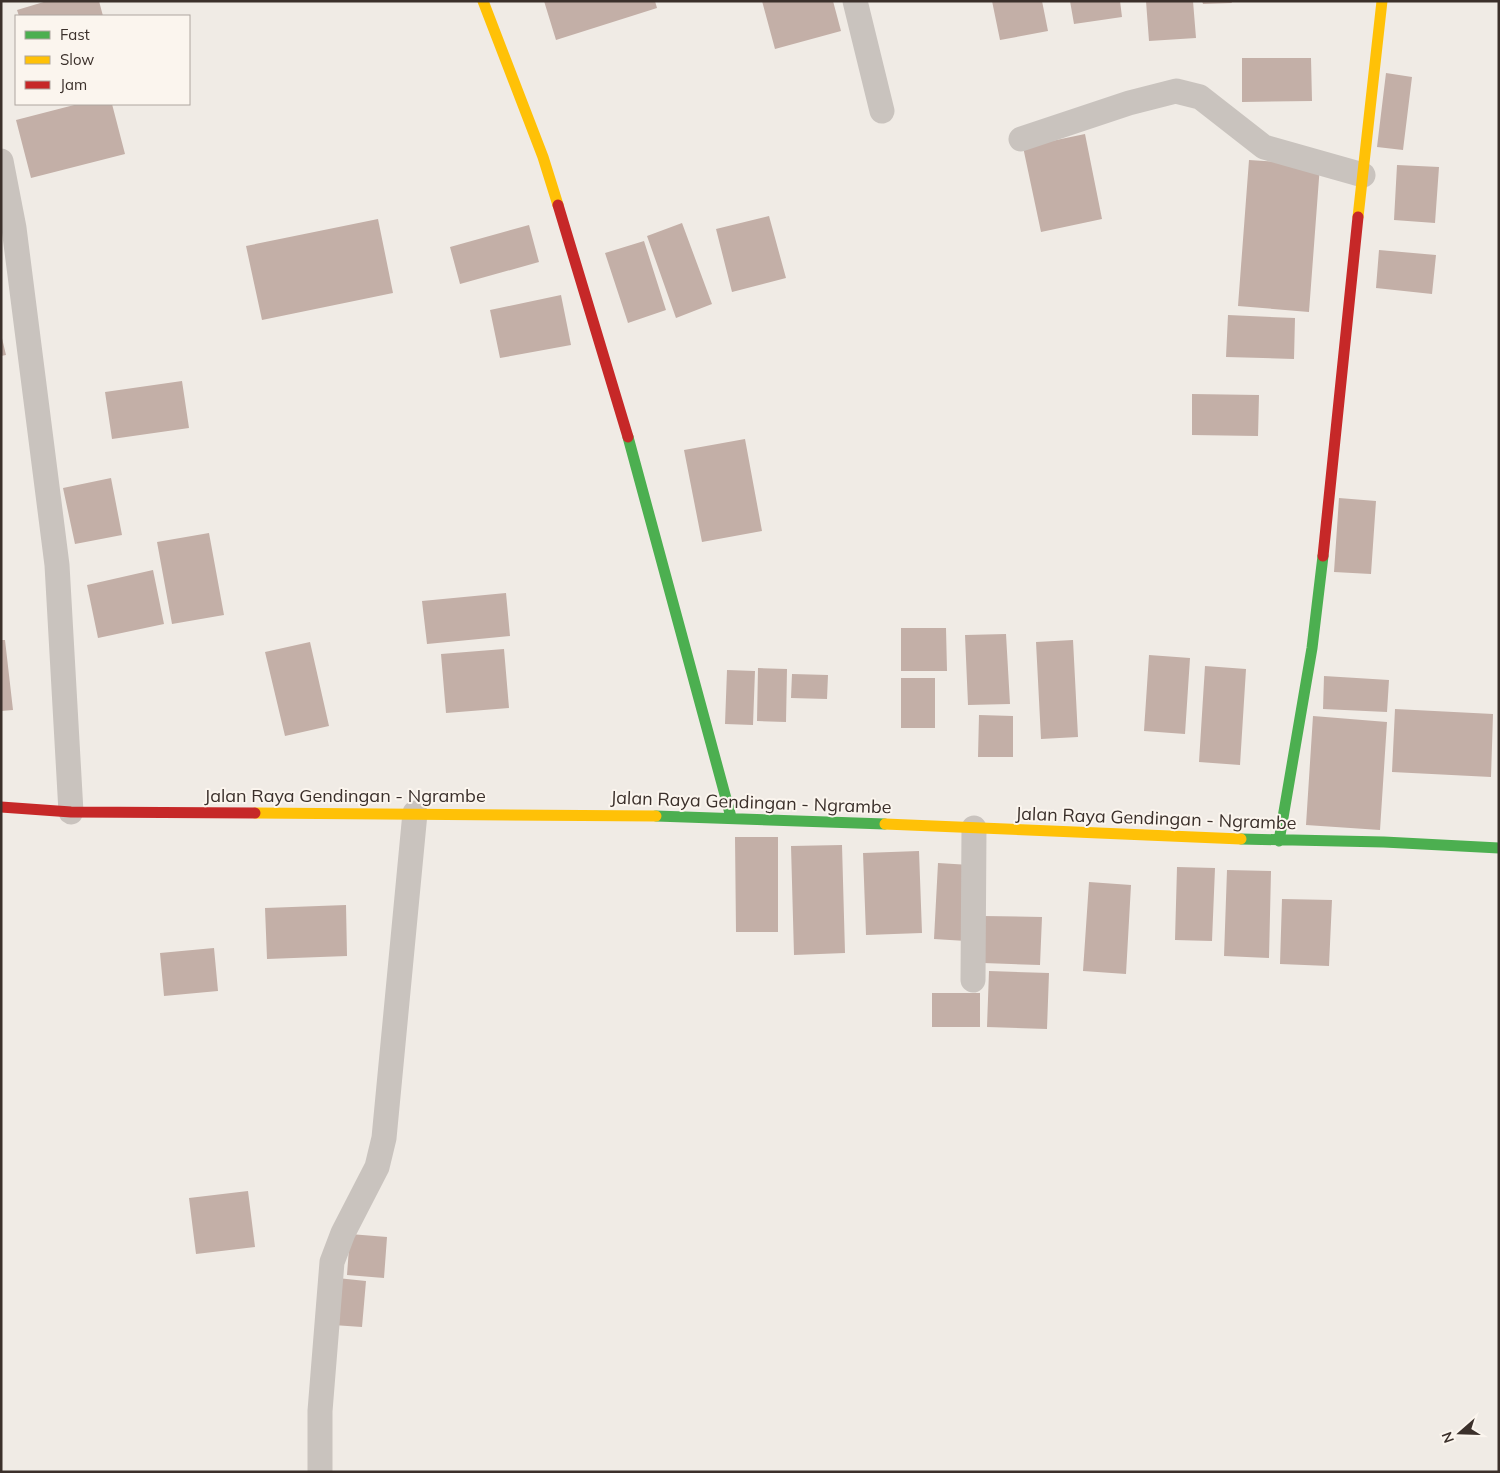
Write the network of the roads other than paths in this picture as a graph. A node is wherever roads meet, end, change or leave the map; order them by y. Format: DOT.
graph roads {
  1 [pos="855,1"];
  2 [pos="1382,1"];
  3 [pos="487,2"];
  4 [pos="882,111"];
  5 [pos="1020,139"];
  6 [pos="1,161"];
  7 [pos="1363,175"];
  8 [pos="1,807"];
  9 [pos="71,812"];
  10 [pos="415,812"];
  11 [pos="731,817"];
  12 [pos="974,828"];
  13 [pos="1279,841"];
  14 [pos="1499,848"];
  15 [pos="973,980"];
  16 [pos="320,1472"];
  1 -- 4 [label="street"];
  2 -- 7 [label="street"];
  3 -- 11 [label="street"];
  5 -- 7 [label="street"];
  6 -- 9 [label="street"];
  7 -- 13 [label="street"];
  8 -- 9 [label="street, Jalan Raya Gendingan - Ngrambe"];
  9 -- 10 [label="street, Jalan Raya Gendingan - Ngrambe"];
  10 -- 11 [label="street, Jalan Raya Gendingan - Ngrambe"];
  10 -- 16 [label="street"];
  11 -- 12 [label="street, Jalan Raya Gendingan - Ngrambe"];
  12 -- 13 [label="street, Jalan Raya Gendingan - Ngrambe"];
  12 -- 15 [label="street"];
  13 -- 14 [label="street, Jalan Raya Gendingan - Ngrambe"];
}
